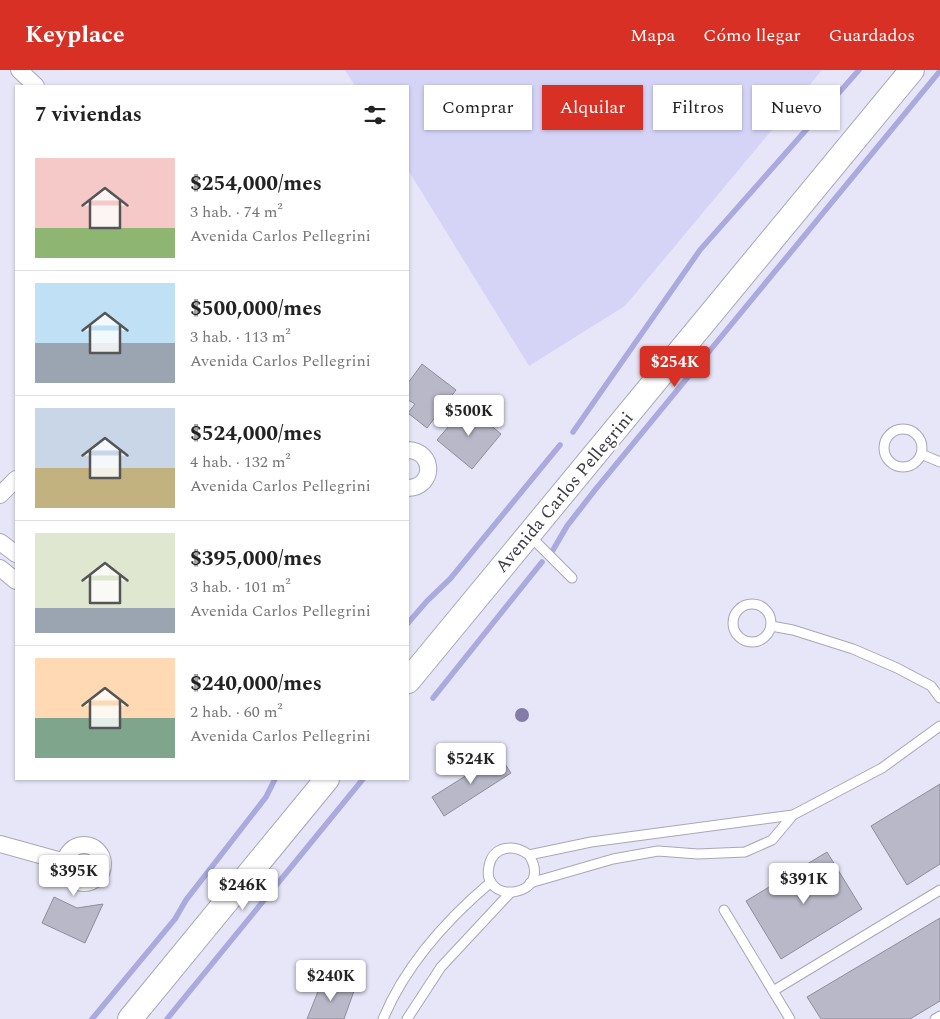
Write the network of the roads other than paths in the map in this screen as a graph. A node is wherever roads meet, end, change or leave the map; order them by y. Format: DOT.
graph roads {
  1 [pos="19,70"];
  2 [pos="912,70"];
  3 [pos="35,85"];
  4 [pos="409,450"];
  5 [pos="921,454"];
  6 [pos="940,462"];
  7 [pos="15,480"];
  8 [pos="409,488"];
  9 [pos="0,495"];
  10 [pos="529,535"];
  11 [pos="0,542"];
  12 [pos="15,553"];
  13 [pos="0,568"];
  14 [pos="572,578"];
  15 [pos="15,580"];
  16 [pos="771,626"];
  17 [pos="409,680"];
  18 [pos="940,698"];
  19 [pos="940,726"];
  20 [pos="326,780"];
  21 [pos="793,815"];
  22 [pos="0,844"];
  23 [pos="529,855"];
  24 [pos="65,862"];
  25 [pos="491,882"];
  26 [pos="530,883"];
  27 [pos="940,890"];
  28 [pos="510,893"];
  29 [pos="724,910"];
  30 [pos="772,991"];
  31 [pos="940,1016"];
  32 [pos="130,1019"];
  33 [pos="383,1019"];
  34 [pos="407,1019"];
  35 [pos="790,1019"];
  36 [pos="935,1019"];
  1 -- 3 [label="street"];
  2 -- 10 [label="main road, Avenida Carlos Pellegrini"];
  4 -- 8 [label="street"];
  5 -- 5 [label="lane"];
  5 -- 6 [label="lane"];
  7 -- 9 [label="street"];
  10 -- 14 [label="lane"];
  10 -- 17 [label="main road, Avenida Carlos Pellegrini"];
  11 -- 12 [label="street"];
  13 -- 15 [label="street"];
  16 -- 16 [label="lane"];
  16 -- 18 [label="lane"];
  19 -- 21 [label="lane"];
  20 -- 32 [label="main road"];
  21 -- 23 [label="lane"];
  21 -- 26 [label="lane"];
  22 -- 24 [label="street"];
  23 -- 25 [label="lane"];
  23 -- 26 [label="lane"];
  25 -- 28 [label="lane"];
  25 -- 33 [label="lane"];
  26 -- 28 [label="lane"];
  27 -- 30 [label="lane"];
  28 -- 34 [label="lane"];
  29 -- 30 [label="lane"];
  30 -- 35 [label="lane"];
  31 -- 36 [label="lane"];
}
